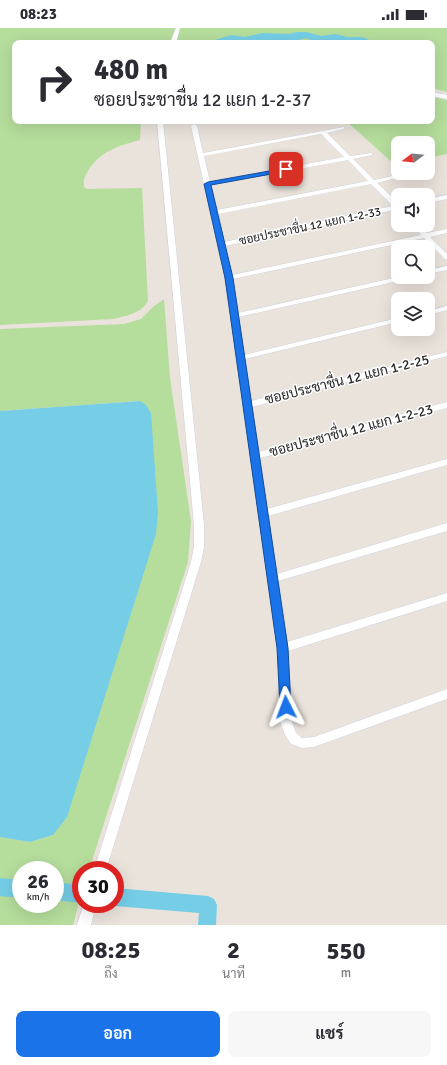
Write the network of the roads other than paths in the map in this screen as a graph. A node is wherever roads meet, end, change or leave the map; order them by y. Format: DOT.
graph roads {
  1 [pos="178,28"];
  2 [pos="174,40"];
  3 [pos="435,95"];
  4 [pos="447,97"];
  5 [pos="160,124"];
  6 [pos="194,126"];
  7 [pos="342,128"];
  8 [pos="323,132"];
  9 [pos="370,154"];
  10 [pos="201,155"];
  11 [pos="348,158"];
  12 [pos="391,177"];
  13 [pos="372,182"];
  14 [pos="208,184"];
  15 [pos="447,197"];
  16 [pos="391,200"];
  17 [pos="435,200"];
  18 [pos="391,209"];
  19 [pos="214,213"];
  20 [pos="447,231"];
  21 [pos="422,232"];
  22 [pos="425,235"];
  23 [pos="221,245"];
  24 [pos="447,258"];
  25 [pos="447,268"];
  26 [pos="435,271"];
  27 [pos="229,278"];
  28 [pos="391,281"];
  29 [pos="447,308"];
  30 [pos="435,311"];
  31 [pos="234,316"];
  32 [pos="391,322"];
  33 [pos="447,354"];
  34 [pos="240,358"];
  35 [pos="247,404"];
  36 [pos="447,405"];
  37 [pos="255,456"];
  38 [pos="447,462"];
  39 [pos="263,514"];
  40 [pos="447,527"];
  41 [pos="273,579"];
  42 [pos="447,597"];
  43 [pos="282,648"];
  44 [pos="447,694"];
  45 [pos="103,861"];
  46 [pos="87,913"];
  47 [pos="84,925"];
  1 -- 2 [label="street"];
  3 -- 4 [label="street"];
  5 -- 45 [label="street"];
  6 -- 10 [label="street"];
  7 -- 8 [label="street"];
  8 -- 10 [label="street"];
  8 -- 11 [label="street"];
  9 -- 11 [label="street"];
  10 -- 14 [label="street"];
  11 -- 13 [label="street"];
  11 -- 14 [label="street"];
  12 -- 13 [label="street"];
  13 -- 16 [label="street"];
  13 -- 19 [label="street"];
  14 -- 19 [label="street"];
  15 -- 17 [label="street"];
  18 -- 23 [label="street, ซอยประชาชื่น 12 แยก 1-2-33"];
  19 -- 23 [label="street"];
  20 -- 22 [label="street"];
  21 -- 22 [label="street"];
  22 -- 24 [label="street"];
  22 -- 27 [label="street"];
  23 -- 27 [label="street"];
  25 -- 26 [label="street"];
  27 -- 31 [label="street"];
  28 -- 31 [label="street"];
  29 -- 30 [label="street"];
  31 -- 34 [label="street"];
  32 -- 34 [label="street"];
  33 -- 35 [label="street, ซอยประชาชื่น 12 แยก 1-2-25"];
  34 -- 35 [label="street"];
  35 -- 37 [label="street"];
  36 -- 37 [label="street, ซอยประชาชื่น 12 แยก 1-2-23"];
  37 -- 39 [label="street"];
  38 -- 39 [label="street"];
  39 -- 41 [label="street"];
  40 -- 41 [label="street"];
  41 -- 43 [label="street"];
  42 -- 43 [label="street"];
  43 -- 44 [label="street"];
  46 -- 47 [label="street"];
}
